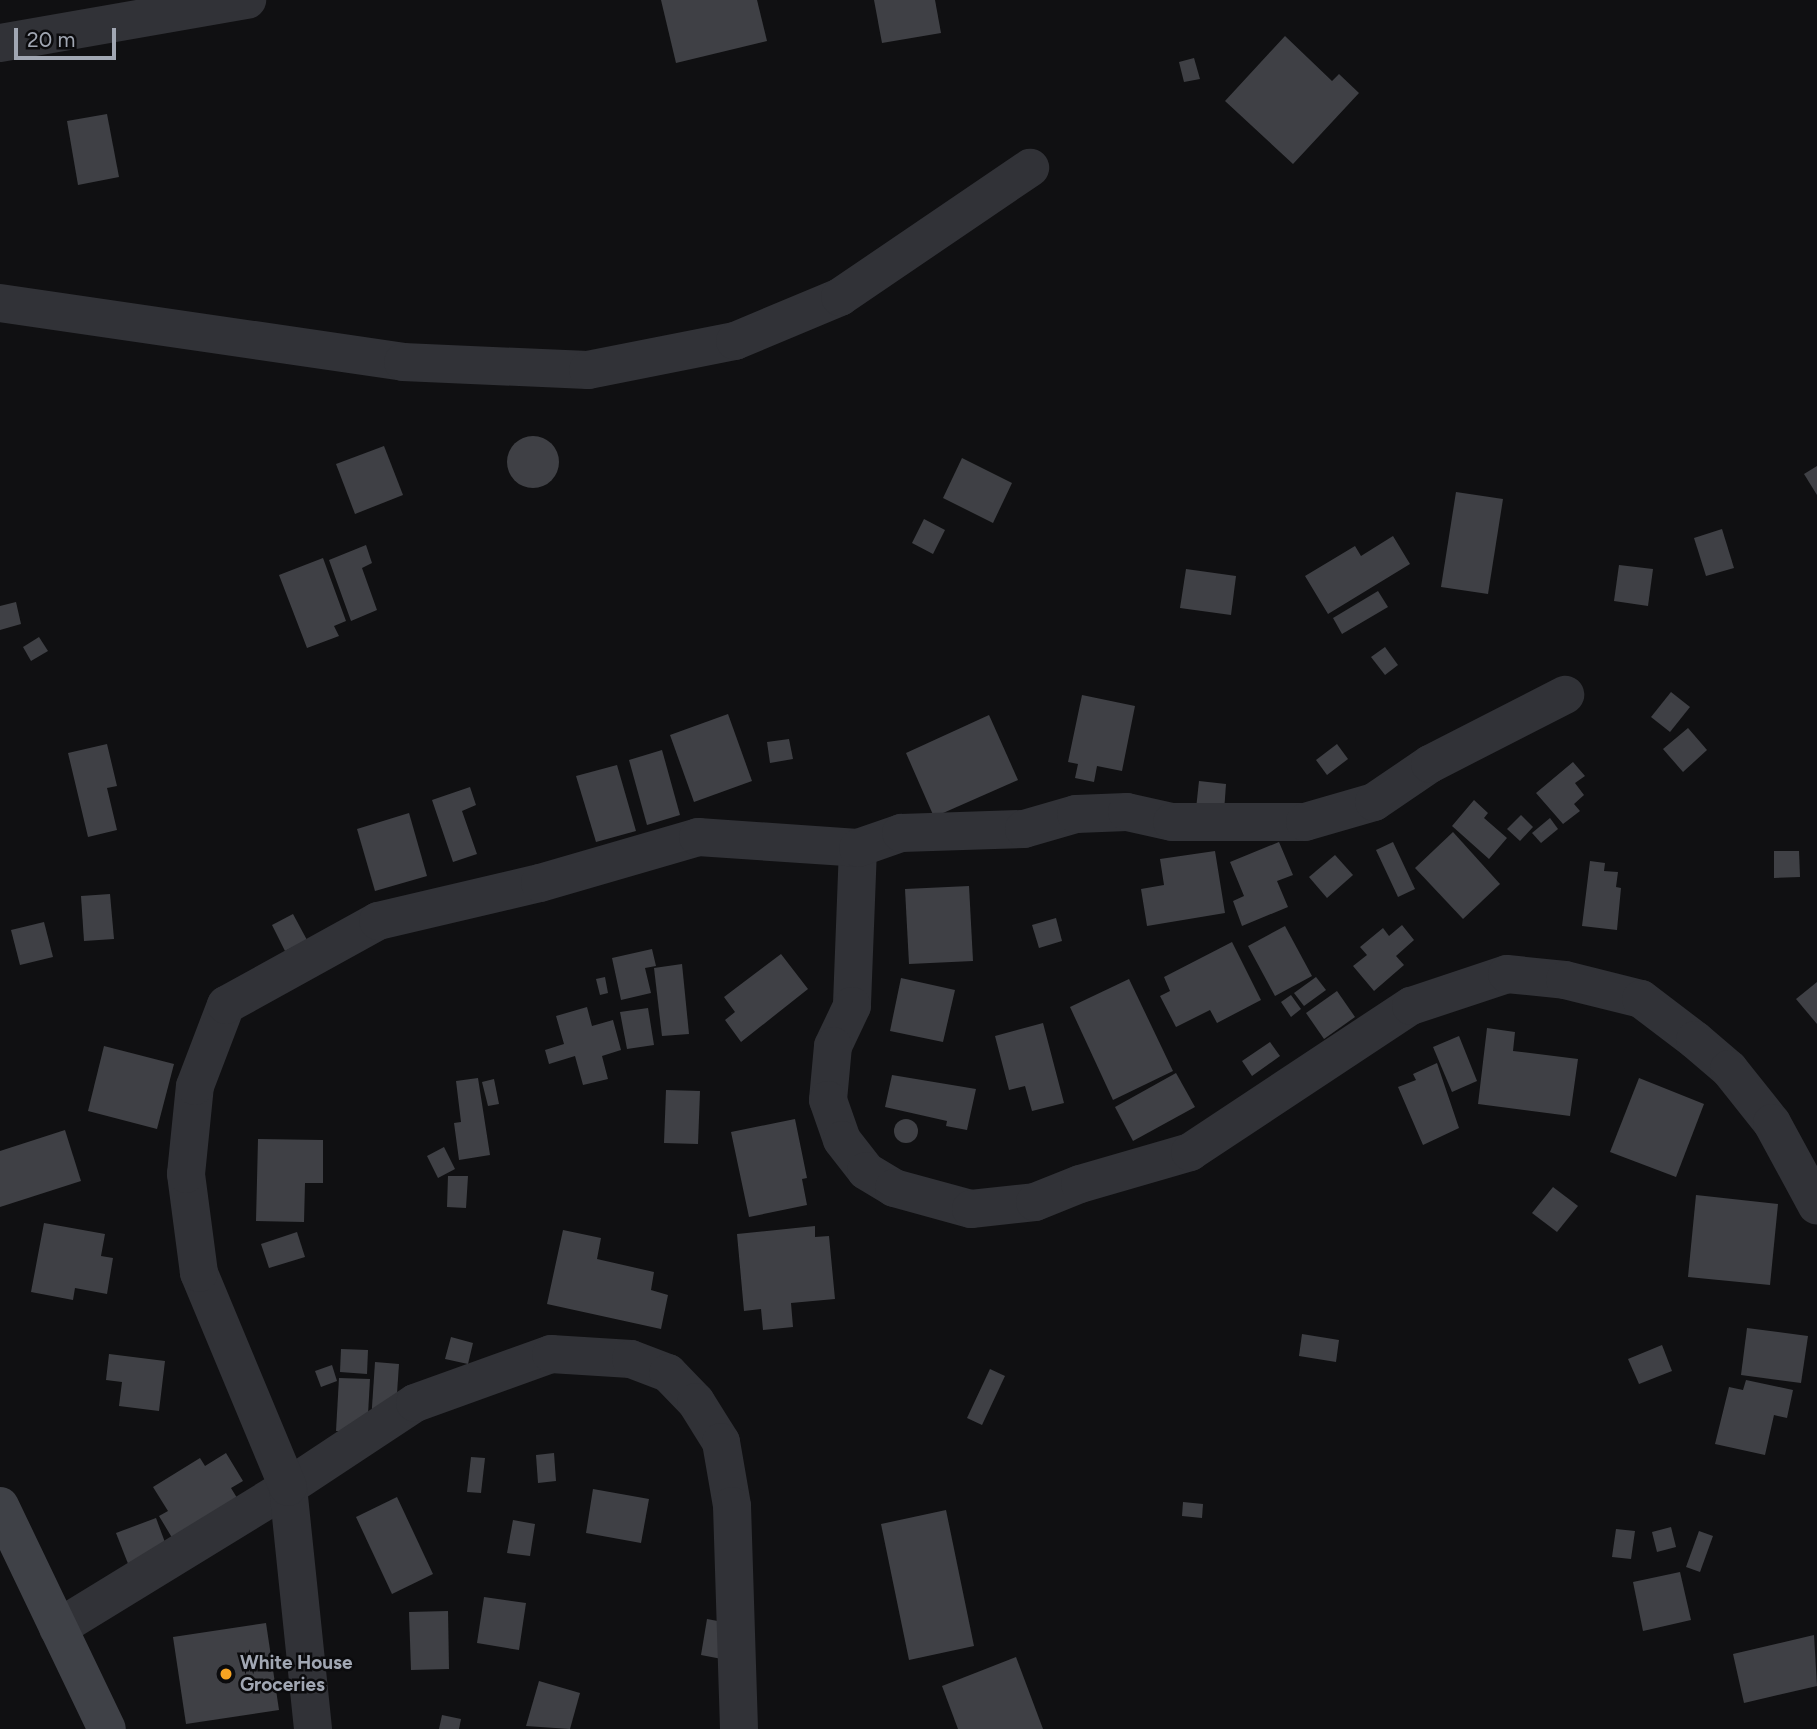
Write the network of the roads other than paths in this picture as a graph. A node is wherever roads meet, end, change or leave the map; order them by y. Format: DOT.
graph roads {
  1 [pos="247,0"];
  2 [pos="0,43"];
  3 [pos="1030,168"];
  4 [pos="0,303"];
  5 [pos="1565,695"];
  6 [pos="858,848"];
  7 [pos="1817,1206"];
  8 [pos="288,1487"];
  9 [pos="0,1506"];
  10 [pos="58,1628"];
  11 [pos="107,1729"];
  12 [pos="313,1729"];
  13 [pos="739,1729"];
  1 -- 2 [label="street"];
  3 -- 4 [label="street"];
  5 -- 6 [label="street"];
  6 -- 7 [label="street"];
  6 -- 8 [label="street"];
  8 -- 10 [label="street"];
  8 -- 12 [label="street"];
  8 -- 13 [label="street"];
  9 -- 10 [label="street"];
  10 -- 11 [label="street"];
}
